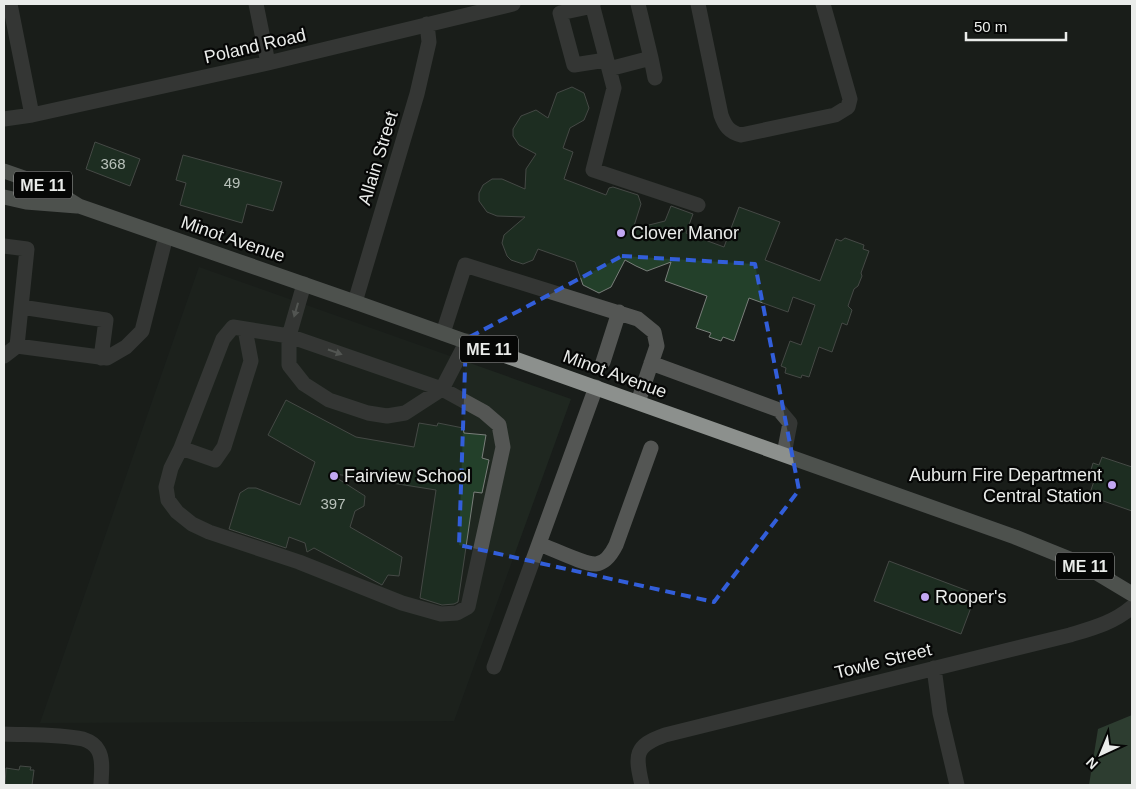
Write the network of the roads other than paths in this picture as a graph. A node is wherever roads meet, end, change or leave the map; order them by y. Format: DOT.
graph roads {
  1 [pos="10,4"];
  2 [pos="256,4"];
  3 [pos="513,4"];
  4 [pos="638,4"];
  5 [pos="698,4"];
  6 [pos="823,4"];
  7 [pos="593,5"];
  8 [pos="427,24"];
  9 [pos="651,58"];
  10 [pos="268,62"];
  11 [pos="608,64"];
  12 [pos="656,78"];
  13 [pos="32,115"];
  14 [pos="4,119"];
  15 [pos="4,171"];
  16 [pos="4,197"];
  17 [pos="698,205"];
  18 [pos="79,206"];
  19 [pos="166,236"];
  20 [pos="4,246"];
  21 [pos="304,284"];
  22 [pos="355,302"];
  23 [pos="21,307"];
  24 [pos="618,312"];
  25 [pos="245,329"];
  26 [pos="443,333"];
  27 [pos="289,336"];
  28 [pos="467,341"];
  29 [pos="17,346"];
  30 [pos="4,356"];
  31 [pos="101,358"];
  32 [pos="603,362"];
  33 [pos="651,363"];
  34 [pos="596,387"];
  35 [pos="442,389"];
  36 [pos="638,402"];
  37 [pos="180,448"];
  38 [pos="651,448"];
  39 [pos="784,454"];
  40 [pos="539,544"];
  41 [pos="1132,594"];
  42 [pos="1132,607"];
  43 [pos="494,667"];
  44 [pos="934,668"];
  45 [pos="4,734"];
  46 [pos="101,785"];
  47 [pos="642,785"];
  48 [pos="957,785"];
  1 -- 13 [label="street"];
  2 -- 10 [label="street"];
  3 -- 8 [label="street, Poland Road"];
  4 -- 9 [label="street"];
  5 -- 6 [label="street"];
  7 -- 11 [label="street"];
  7 -- 11 [label="street"];
  8 -- 10 [label="street, Poland Road"];
  8 -- 22 [label="street, Allain Street"];
  9 -- 11 [label="street"];
  9 -- 12 [label="street"];
  10 -- 13 [label="street, Poland Road"];
  11 -- 17 [label="street"];
  13 -- 14 [label="street, Poland Road"];
  15 -- 18 [label="main road, Minot Avenue / ME 11"];
  16 -- 18 [label="main road, Minot Avenue / ME 11"];
  18 -- 19 [label="main road, Minot Avenue / ME 11"];
  19 -- 21 [label="main road, Minot Avenue / ME 11"];
  19 -- 31 [label="street"];
  20 -- 23 [label="street"];
  21 -- 22 [label="main road, Minot Avenue / ME 11"];
  21 -- 27 [label="street, one-way"];
  22 -- 26 [label="main road, Minot Avenue / ME 11"];
  23 -- 29 [label="street"];
  23 -- 31 [label="street"];
  24 -- 26 [label="street"];
  24 -- 32 [label="street"];
  24 -- 33 [label="street"];
  25 -- 27 [label="street"];
  25 -- 37 [label="street"];
  25 -- 37 [label="street"];
  26 -- 28 [label="main road, Minot Avenue / ME 11"];
  27 -- 35 [label="street, one-way"];
  27 -- 35 [label="street"];
  28 -- 34 [label="main road, Minot Avenue / ME 11"];
  28 -- 35 [label="street"];
  29 -- 30 [label="street"];
  29 -- 31 [label="street"];
  33 -- 36 [label="street"];
  33 -- 39 [label="street"];
  34 -- 36 [label="main road, Minot Avenue / ME 11"];
  34 -- 40 [label="street"];
  35 -- 37 [label="street"];
  36 -- 39 [label="main road, Minot Avenue / ME 11"];
  38 -- 40 [label="street"];
  39 -- 41 [label="main road, Minot Avenue / ME 11"];
  40 -- 43 [label="street"];
  42 -- 44 [label="street, Towle Street"];
  44 -- 47 [label="street, Towle Street"];
  44 -- 48 [label="street"];
  45 -- 46 [label="street"];
}
